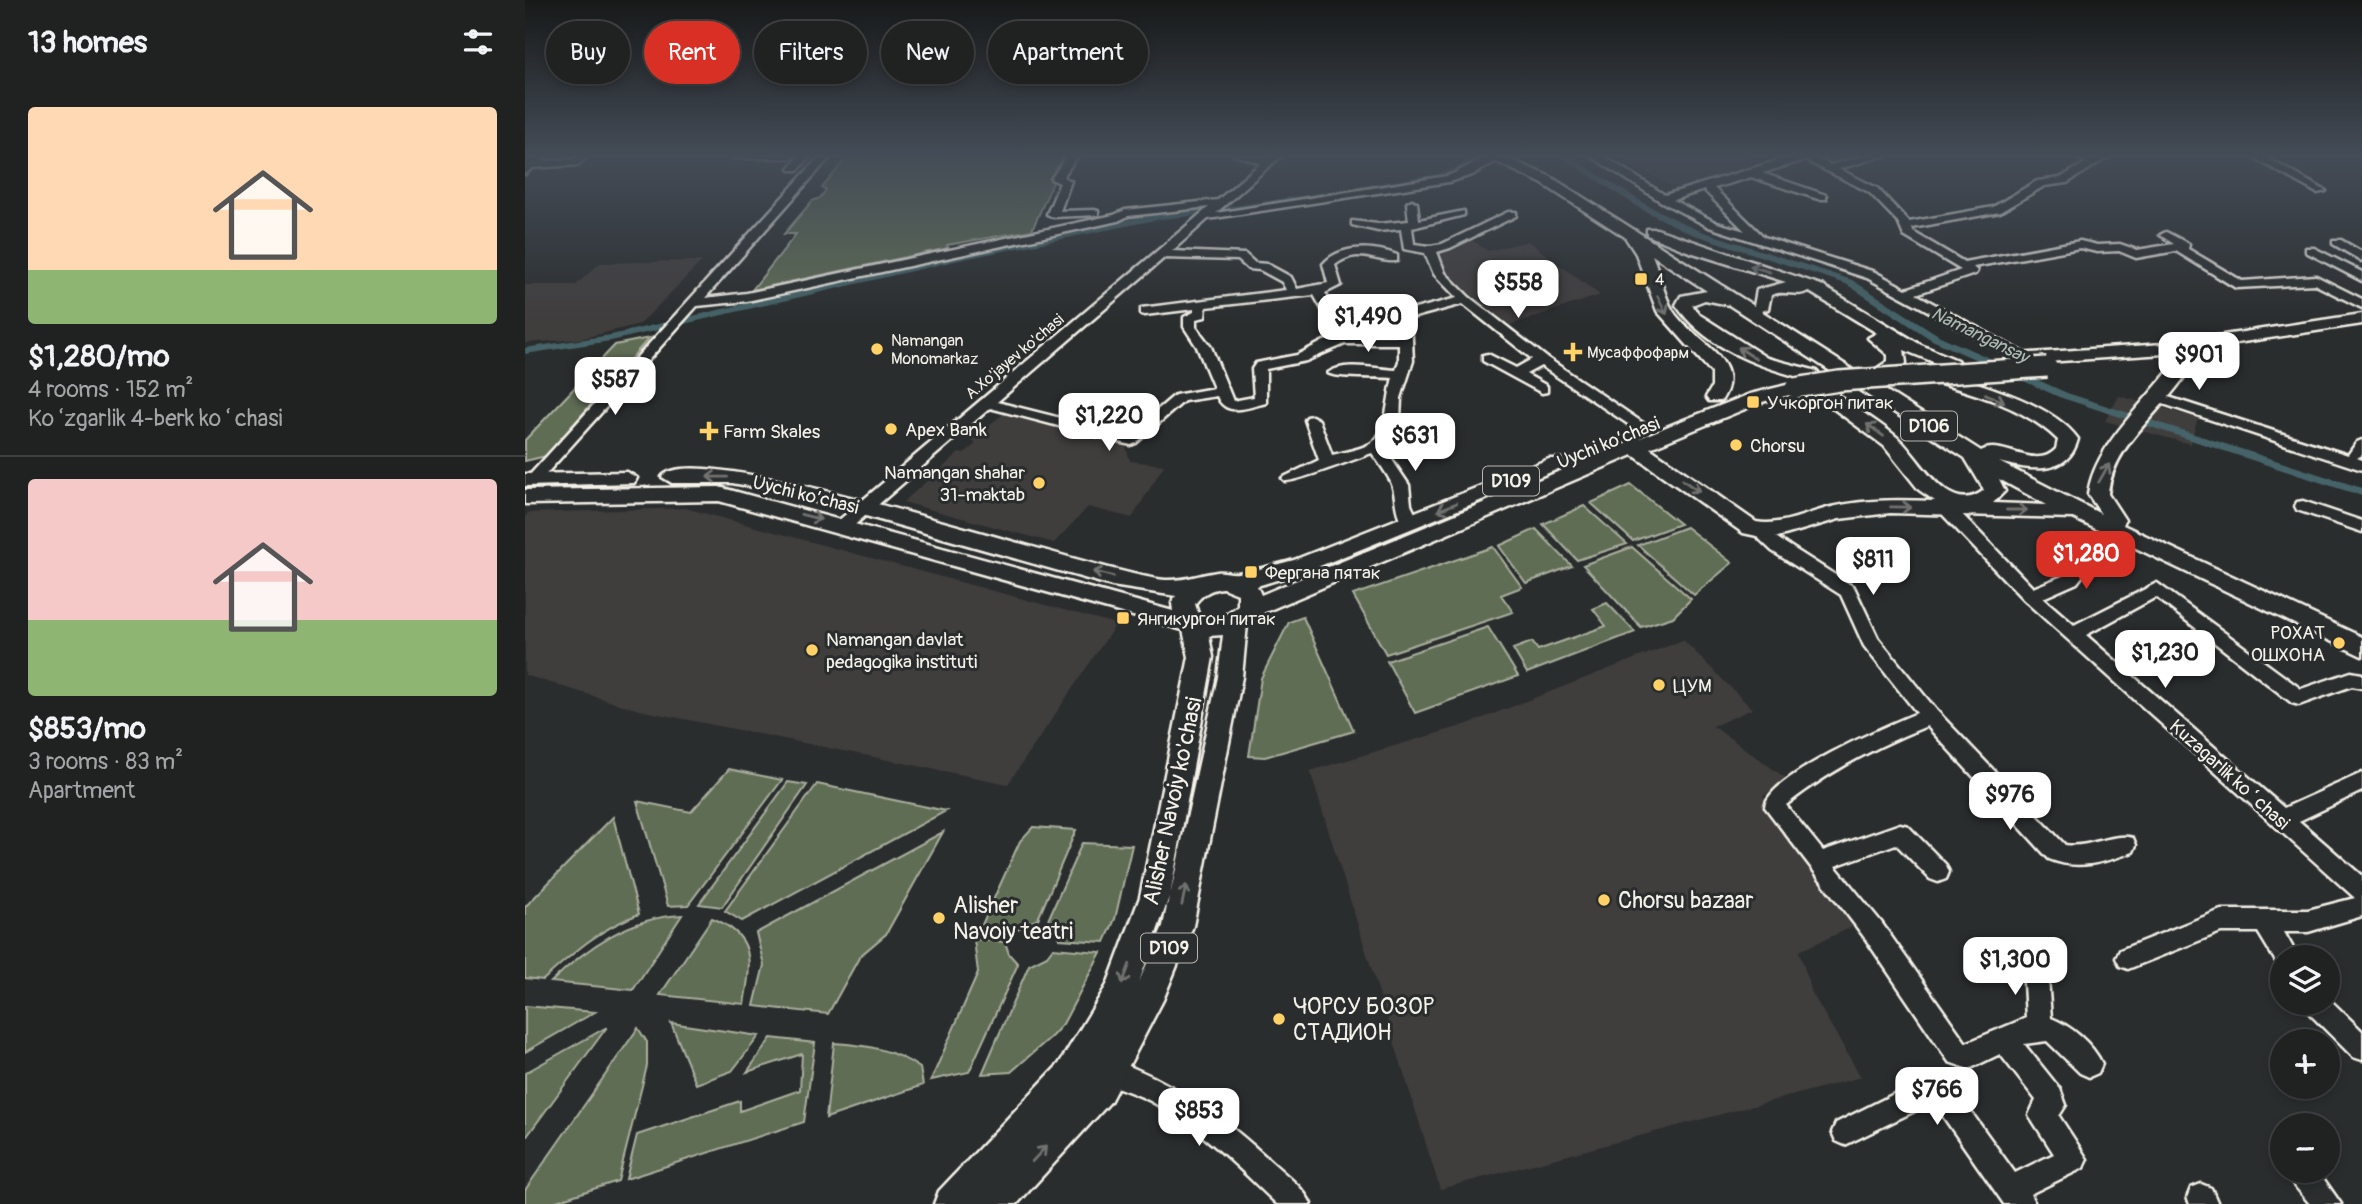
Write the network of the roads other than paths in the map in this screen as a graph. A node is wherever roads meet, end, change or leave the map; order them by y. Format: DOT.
graph roads {
  1 [pos="776,211"];
  2 [pos="1054,211"];
  3 [pos="1143,211"];
  4 [pos="1210,211"];
  5 [pos="1216,211"];
  6 [pos="1248,211"];
  7 [pos="1412,211"];
  8 [pos="1601,211"];
  9 [pos="1687,211"];
  10 [pos="1731,211"];
  11 [pos="1892,211"];
  12 [pos="1992,211"];
  13 [pos="1125,212"];
  14 [pos="1460,214"];
  15 [pos="1512,214"];
  16 [pos="1356,223"];
  17 [pos="1411,224"];
  18 [pos="1624,224"];
  19 [pos="1906,226"];
  20 [pos="2166,235"];
  21 [pos="1761,241"];
  22 [pos="2337,243"];
  23 [pos="2179,248"];
  24 [pos="1430,250"];
  25 [pos="2310,250"];
  26 [pos="1161,254"];
  27 [pos="2362,257"];
  28 [pos="1393,258"];
  29 [pos="1961,266"];
  30 [pos="2362,277"];
  31 [pos="1318,291"];
  32 [pos="1293,293"];
  33 [pos="1905,294"];
  34 [pos="1465,300"];
  35 [pos="1740,302"];
  36 [pos="1200,304"];
  37 [pos="2362,304"];
  38 [pos="1762,306"];
  39 [pos="689,308"];
  40 [pos="1145,311"];
  41 [pos="1404,316"];
  42 [pos="2362,319"];
  43 [pos="2362,331"];
  44 [pos="1405,340"];
  45 [pos="1488,358"];
  46 [pos="2118,358"];
  47 [pos="2020,359"];
  48 [pos="1541,360"];
  49 [pos="2185,360"];
  50 [pos="1951,364"];
  51 [pos="1885,369"];
  52 [pos="1335,373"];
  53 [pos="1516,374"];
  54 [pos="1401,375"];
  55 [pos="1811,375"];
  56 [pos="1931,376"];
  57 [pos="1839,382"];
  58 [pos="1790,384"];
  59 [pos="1542,389"];
  60 [pos="1222,391"];
  61 [pos="1715,397"];
  62 [pos="2156,397"];
  63 [pos="986,403"];
  64 [pos="1312,420"];
  65 [pos="1639,437"];
  66 [pos="1955,444"];
  67 [pos="1376,447"];
  68 [pos="1989,453"];
  69 [pos="2360,455"];
  70 [pos="1327,462"];
  71 [pos="1290,478"];
  72 [pos="527,487"];
  73 [pos="2303,506"];
  74 [pos="863,508"];
  75 [pos="1948,510"];
  76 [pos="1411,522"];
  77 [pos="844,525"];
  78 [pos="2362,527"];
  79 [pos="2111,529"];
  80 [pos="1761,532"];
  81 [pos="2145,539"];
  82 [pos="1293,582"];
  83 [pos="1239,583"];
  84 [pos="1149,585"];
  85 [pos="1191,591"];
  86 [pos="2030,596"];
  87 [pos="1129,609"];
  88 [pos="1243,615"];
  89 [pos="1168,619"];
  90 [pos="1193,624"];
  91 [pos="2072,634"];
  92 [pos="2362,635"];
  93 [pos="2362,646"];
  94 [pos="1231,673"];
  95 [pos="1198,674"];
  96 [pos="2362,681"];
  97 [pos="1930,716"];
  98 [pos="2362,782"];
  99 [pos="2281,819"];
  100 [pos="2125,845"];
  101 [pos="1820,862"];
  102 [pos="1938,872"];
  103 [pos="2360,884"];
  104 [pos="2362,906"];
  105 [pos="2264,920"];
  106 [pos="2279,945"];
  107 [pos="2128,958"];
  108 [pos="2035,965"];
  109 [pos="2328,1015"];
  110 [pos="2039,1026"];
  111 [pos="2004,1040"];
  112 [pos="2362,1048"];
  113 [pos="2089,1064"];
  114 [pos="1110,1072"];
  115 [pos="1845,1132"];
  116 [pos="2310,1183"];
  117 [pos="2016,1196"];
  118 [pos="952,1204"];
  119 [pos="993,1204"];
  120 [pos="1297,1204"];
  121 [pos="2327,1204"];
  1 -- 39 [label="street"];
  2 -- 13 [label="street"];
  3 -- 13 [label="street"];
  4 -- 26 [label="street, A.Xo'jayev ko'chasi"];
  5 -- 6 [label="street"];
  7 -- 17 [label="street"];
  8 -- 18 [label="main road, D106"];
  9 -- 21 [label="street"];
  10 -- 21 [label="street"];
  11 -- 19 [label="street"];
  12 -- 19 [label="street"];
  13 -- 39 [label="street"];
  14 -- 17 [label="street"];
  15 -- 24 [label="street"];
  16 -- 17 [label="street"];
  17 -- 24 [label="street"];
  18 -- 35 [label="main road, D106"];
  18 -- 38 [label="main road, D106"];
  50 -- 18 [label="main road, one-way"];
  18 -- 61 [label="main road, one-way"];
  19 -- 29 [label="street"];
  20 -- 23 [label="street"];
  21 -- 33 [label="street"];
  22 -- 27 [label="street"];
  23 -- 29 [label="street"];
  23 -- 37 [label="street"];
  24 -- 34 [label="street"];
  25 -- 30 [label="street"];
  26 -- 32 [label="street"];
  26 -- 63 [label="street, A.Xo'jayev ko'chasi"];
  28 -- 31 [label="street"];
  29 -- 33 [label="street"];
  31 -- 32 [label="street"];
  31 -- 41 [label="street"];
  32 -- 36 [label="street"];
  33 -- 47 [label="street"];
  34 -- 41 [label="street"];
  34 -- 48 [label="street"];
  55 -- 35 [label="main road, one-way"];
  35 -- 66 [label="main road, D106"];
  36 -- 40 [label="street"];
  36 -- 60 [label="street"];
  38 -- 51 [label="main road"];
  38 -- 68 [label="main road, D106"];
  39 -- 72 [label="street"];
  41 -- 44 [label="street"];
  42 -- 46 [label="main road, D109"];
  43 -- 49 [label="main road, D109"];
  44 -- 54 [label="street"];
  44 -- 60 [label="street"];
  45 -- 53 [label="street"];
  46 -- 47 [label="main road, D109"];
  46 -- 49 [label="main road, D109"];
  46 -- 56 [label="main road, D109, bridge"];
  47 -- 50 [label="main road, D109"];
  48 -- 53 [label="street"];
  48 -- 65 [label="street"];
  49 -- 62 [label="main road"];
  50 -- 51 [label="main road, D109"];
  51 -- 55 [label="main road, D109"];
  52 -- 54 [label="street"];
  53 -- 59 [label="street"];
  54 -- 67 [label="street"];
  55 -- 58 [label="main road, D109"];
  56 -- 57 [label="main road, D109, bridge"];
  56 -- 68 [label="main road, one-way"];
  57 -- 58 [label="main road, D109, bridge"];
  66 -- 57 [label="main road, one-way"];
  58 -- 61 [label="main road, Uychi ko’chasi / D109"];
  58 -- 65 [label="main road, D109"];
  60 -- 63 [label="street"];
  61 -- 65 [label="main road, Uychi ko’chasi / D109"];
  62 -- 69 [label="street"];
  79 -- 62 [label="main road, one-way"];
  63 -- 74 [label="street, A.Xo'jayev ko'chasi"];
  64 -- 70 [label="street"];
  65 -- 76 [label="main road, Uychi ko’chasi / D109, one-way"];
  65 -- 80 [label="main road, one-way"];
  65 -- 82 [label="main road, Uychi ko’chasi / D109"];
  66 -- 79 [label="main road, D106"];
  67 -- 70 [label="street"];
  67 -- 76 [label="street"];
  68 -- 79 [label="main road, D106"];
  70 -- 71 [label="street"];
  74 -- 72 [label="main road, Uychi ko’chasi, one-way"];
  72 -- 77 [label="main road, Uychi ko’chasi, one-way"];
  73 -- 78 [label="street"];
  74 -- 77 [label="street, A.Xo'jayev ko'chasi"];
  84 -- 74 [label="main road, Uychi ko’chasi, one-way"];
  75 -- 79 [label="main road, one-way"];
  80 -- 75 [label="main road, one-way"];
  75 -- 86 [label="street, Kuzagarlik koʻchasi"];
  76 -- 82 [label="main road, Uychi ko’chasi / D109"];
  77 -- 87 [label="main road, Uychi ko’chasi"];
  79 -- 81 [label="main road, D106"];
  79 -- 86 [label="street"];
  80 -- 97 [label="street"];
  81 -- 92 [label="main road, D106"];
  81 -- 93 [label="main road, D106"];
  82 -- 83 [label="main road, Uychi ko’chasi / D109"];
  82 -- 88 [label="main road, Uychi ko’chasi / D109"];
  82 -- 94 [label="main road"];
  83 -- 85 [label="main road, Uychi ko’chasi / D109"];
  83 -- 88 [label="main road, D109"];
  84 -- 85 [label="main road, Uychi ko’chasi"];
  84 -- 87 [label="main road"];
  85 -- 90 [label="main road, Alisher Navoiy ko'chasi / D109"];
  86 -- 91 [label="street, Kuzagarlik koʻchasi"];
  87 -- 89 [label="main road, Uychi ko’chasi"];
  88 -- 90 [label="main road, D109"];
  88 -- 94 [label="main road, D109"];
  89 -- 90 [label="main road, Uychi ko’chasi"];
  89 -- 95 [label="main road"];
  90 -- 95 [label="main road, Alisher Navoiy ko'chasi / D109"];
  91 -- 96 [label="street"];
  91 -- 99 [label="street, Kuzagarlik koʻchasi"];
  94 -- 95 [label="main road"];
  114 -- 94 [label="main road, D109, one-way"];
  95 -- 118 [label="main road, Alisher Navoiy ko'chasi / D109, one-way"];
  97 -- 100 [label="street"];
  97 -- 101 [label="street"];
  98 -- 99 [label="street"];
  99 -- 103 [label="street, Kuzagarlik koʻchasi"];
  101 -- 102 [label="street"];
  101 -- 111 [label="street"];
  104 -- 105 [label="street"];
  105 -- 106 [label="street"];
  105 -- 107 [label="street"];
  108 -- 110 [label="street"];
  109 -- 112 [label="street"];
  110 -- 111 [label="street"];
  110 -- 113 [label="street"];
  111 -- 117 [label="street"];
  119 -- 114 [label="main road, D109, one-way"];
  114 -- 120 [label="street"];
  115 -- 117 [label="street"];
  116 -- 121 [label="street"];
}
